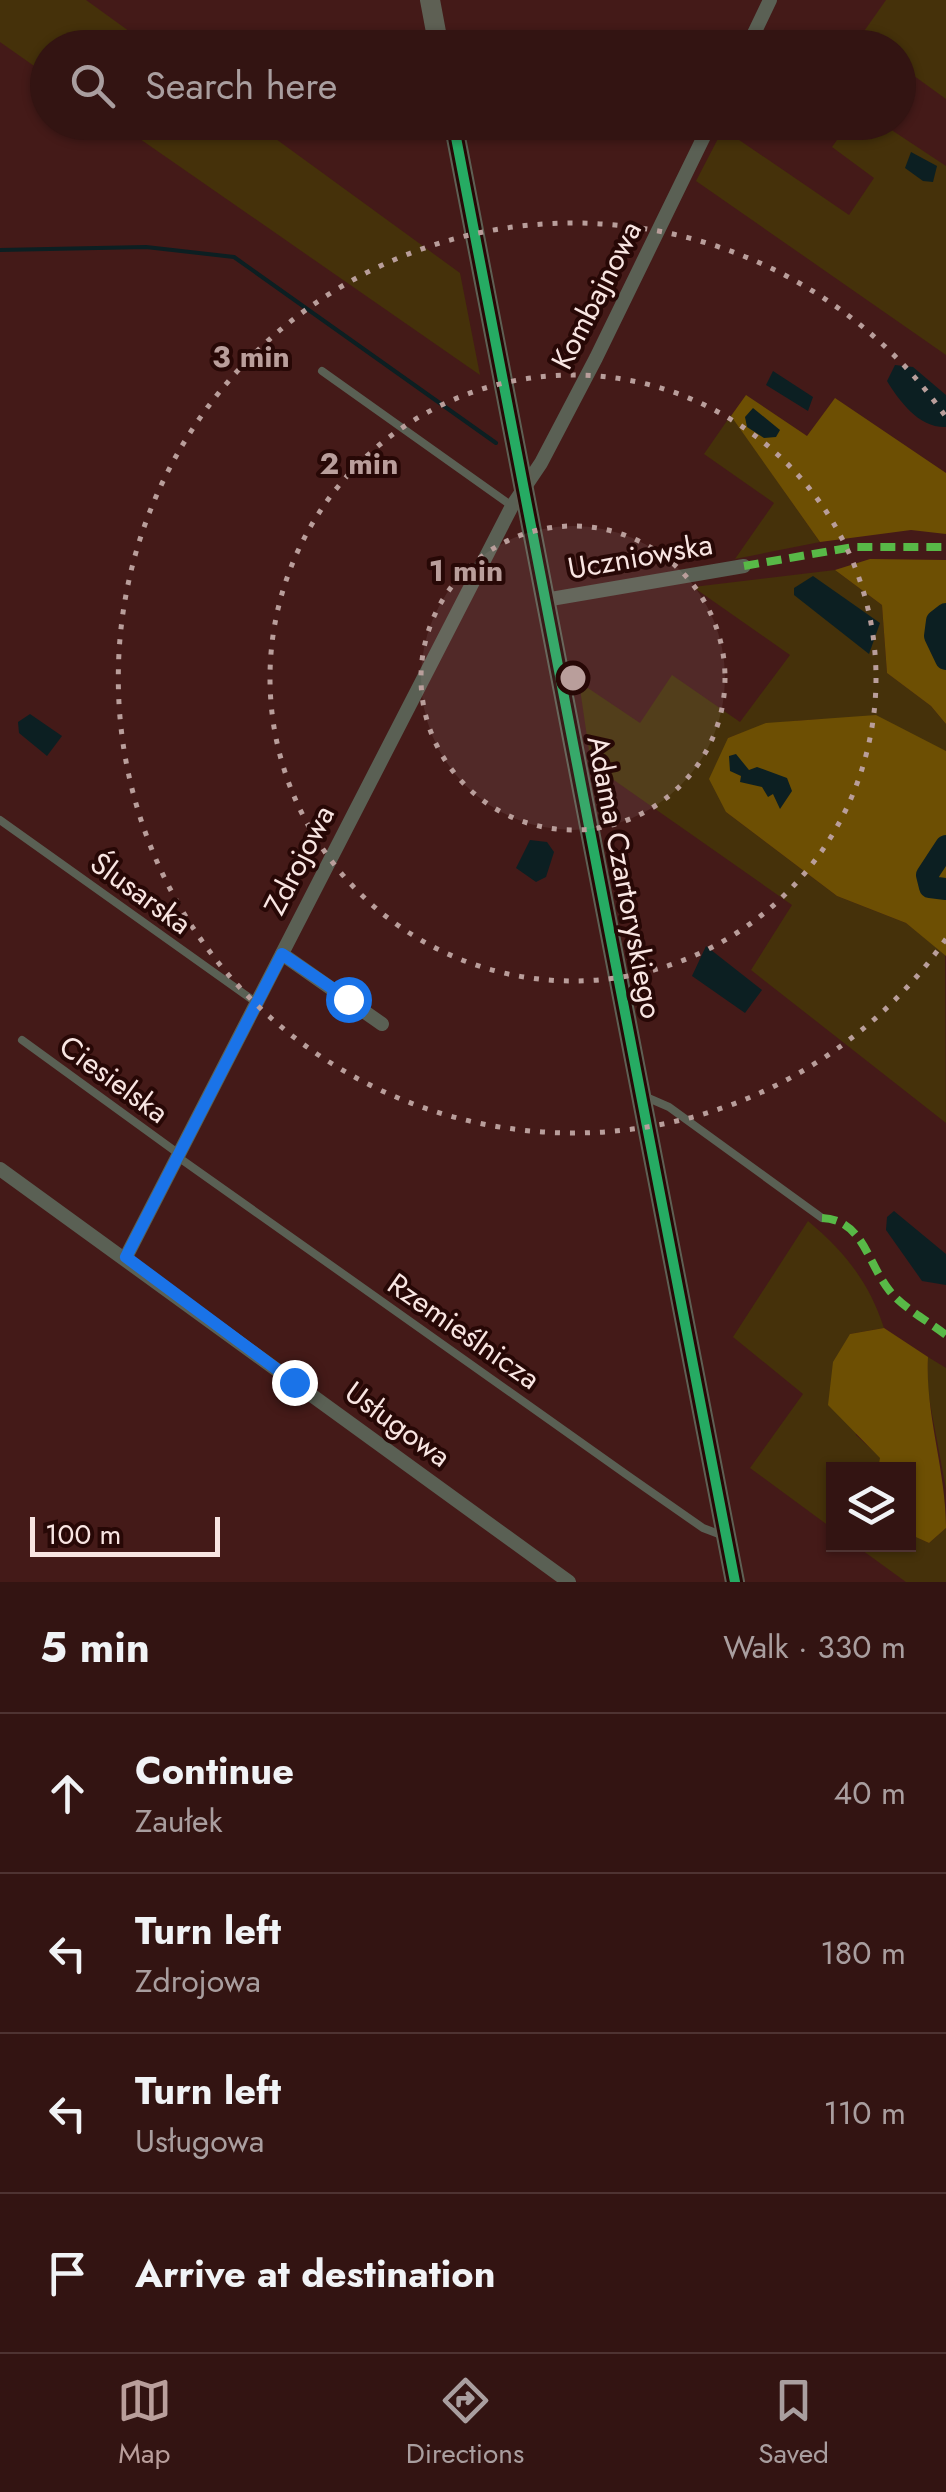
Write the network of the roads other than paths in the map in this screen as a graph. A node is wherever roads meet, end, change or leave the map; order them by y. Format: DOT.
graph roads {
  1 [pos="430,0"];
  2 [pos="770,0"];
  3 [pos="436,30"];
  4 [pos="756,30"];
  5 [pos="457,140"];
  6 [pos="702,140"];
  7 [pos="322,372"];
  8 [pos="518,498"];
  9 [pos="744,566"];
  10 [pos="545,600"];
  11 [pos="0,820"];
  12 [pos="282,954"];
  13 [pos="256,1003"];
  14 [pos="382,1024"];
  15 [pos="22,1040"];
  16 [pos="642,1096"];
  17 [pos="179,1155"];
  18 [pos="0,1169"];
  19 [pos="822,1218"];
  20 [pos="126,1257"];
  21 [pos="726,1537"];
  22 [pos="568,1582"];
  23 [pos="735,1582"];
  1 -- 3 [label="street"];
  2 -- 4 [label="street"];
  5 -- 8 [label="street, Adama Czartoryskiego"];
  6 -- 8 [label="street, Kombajnowa"];
  7 -- 8 [label="lane"];
  8 -- 10 [label="street, Adama Czartoryskiego"];
  8 -- 12 [label="street, Zdrojowa"];
  9 -- 10 [label="street, Uczniowska"];
  10 -- 16 [label="street, Adama Czartoryskiego"];
  11 -- 13 [label="lane, Ślusarska"];
  12 -- 13 [label="street, Zdrojowa"];
  12 -- 14 [label="street"];
  13 -- 17 [label="street, Zdrojowa"];
  15 -- 17 [label="lane, Ciesielska"];
  16 -- 19 [label="lane"];
  16 -- 21 [label="street, Adama Czartoryskiego"];
  17 -- 20 [label="street, Zdrojowa"];
  17 -- 21 [label="lane, Rzemieślnicza"];
  18 -- 20 [label="street, Usługowa"];
  20 -- 22 [label="street, Usługowa"];
  21 -- 23 [label="street, Adama Czartoryskiego"];
}
